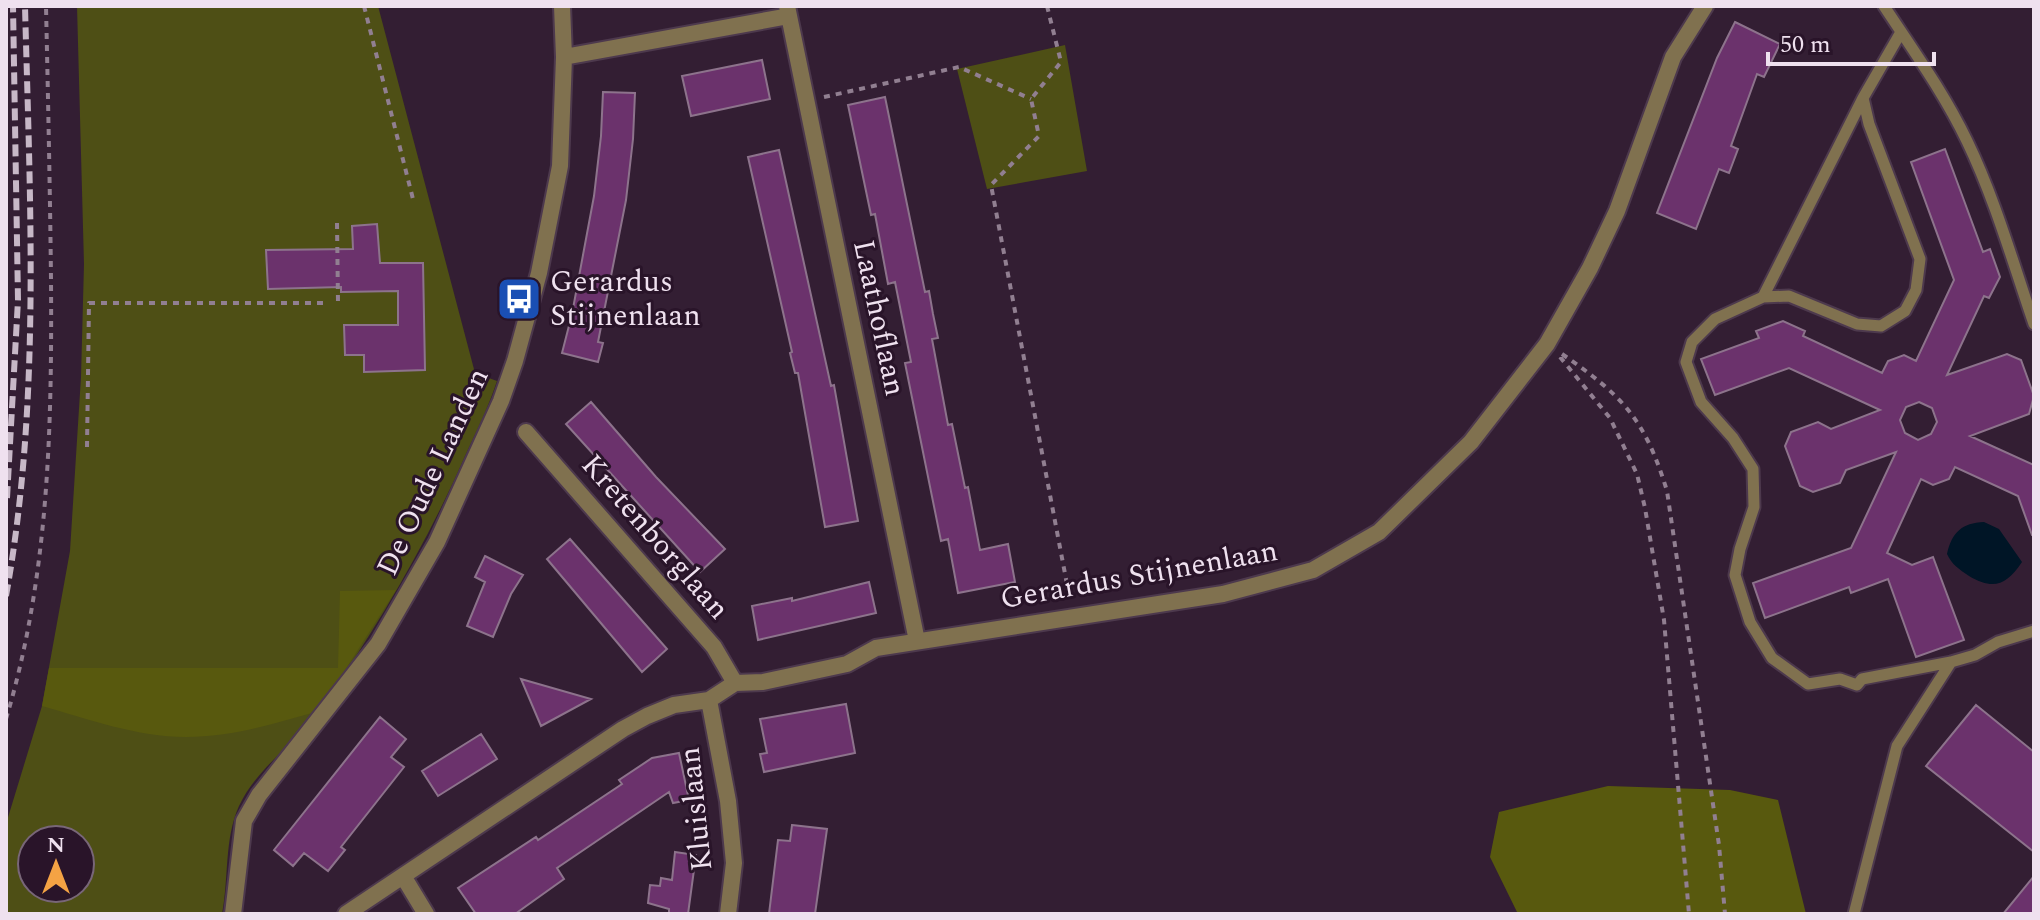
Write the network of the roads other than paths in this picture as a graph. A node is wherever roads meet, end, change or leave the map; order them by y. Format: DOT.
graph roads {
  1 [pos="562,6"];
  2 [pos="1705,6"];
  3 [pos="1884,6"];
  4 [pos="788,11"];
  5 [pos="1901,32"];
  6 [pos="564,57"];
  7 [pos="1863,98"];
  8 [pos="1763,297"];
  9 [pos="2034,324"];
  10 [pos="526,432"];
  11 [pos="2034,631"];
  12 [pos="917,641"];
  13 [pos="1951,662"];
  14 [pos="735,683"];
  15 [pos="709,700"];
  16 [pos="403,876"];
  17 [pos="233,914"];
  18 [pos="346,914"];
  19 [pos="426,914"];
  20 [pos="728,914"];
  21 [pos="1854,914"];
  1 -- 6 [label="street, De Oude Landen"];
  2 -- 12 [label="street, Gerardus Stijnenlaan"];
  3 -- 5 [label="lane"];
  4 -- 6 [label="street"];
  4 -- 12 [label="street, Laathoflaan"];
  5 -- 7 [label="lane"];
  5 -- 9 [label="lane"];
  6 -- 17 [label="street, De Oude Landen"];
  7 -- 8 [label="lane"];
  7 -- 8 [label="lane"];
  8 -- 13 [label="lane"];
  10 -- 14 [label="street, Kretenborglaan"];
  11 -- 13 [label="lane"];
  12 -- 14 [label="street, Gerardus Stijnenlaan"];
  13 -- 21 [label="lane"];
  14 -- 15 [label="street, Gerardus Stijnenlaan"];
  15 -- 16 [label="street, Gerardus Stijnenlaan"];
  15 -- 20 [label="street, Kluislaan"];
  16 -- 18 [label="street, Gerardus Stijnenlaan"];
  16 -- 19 [label="street"];
}
